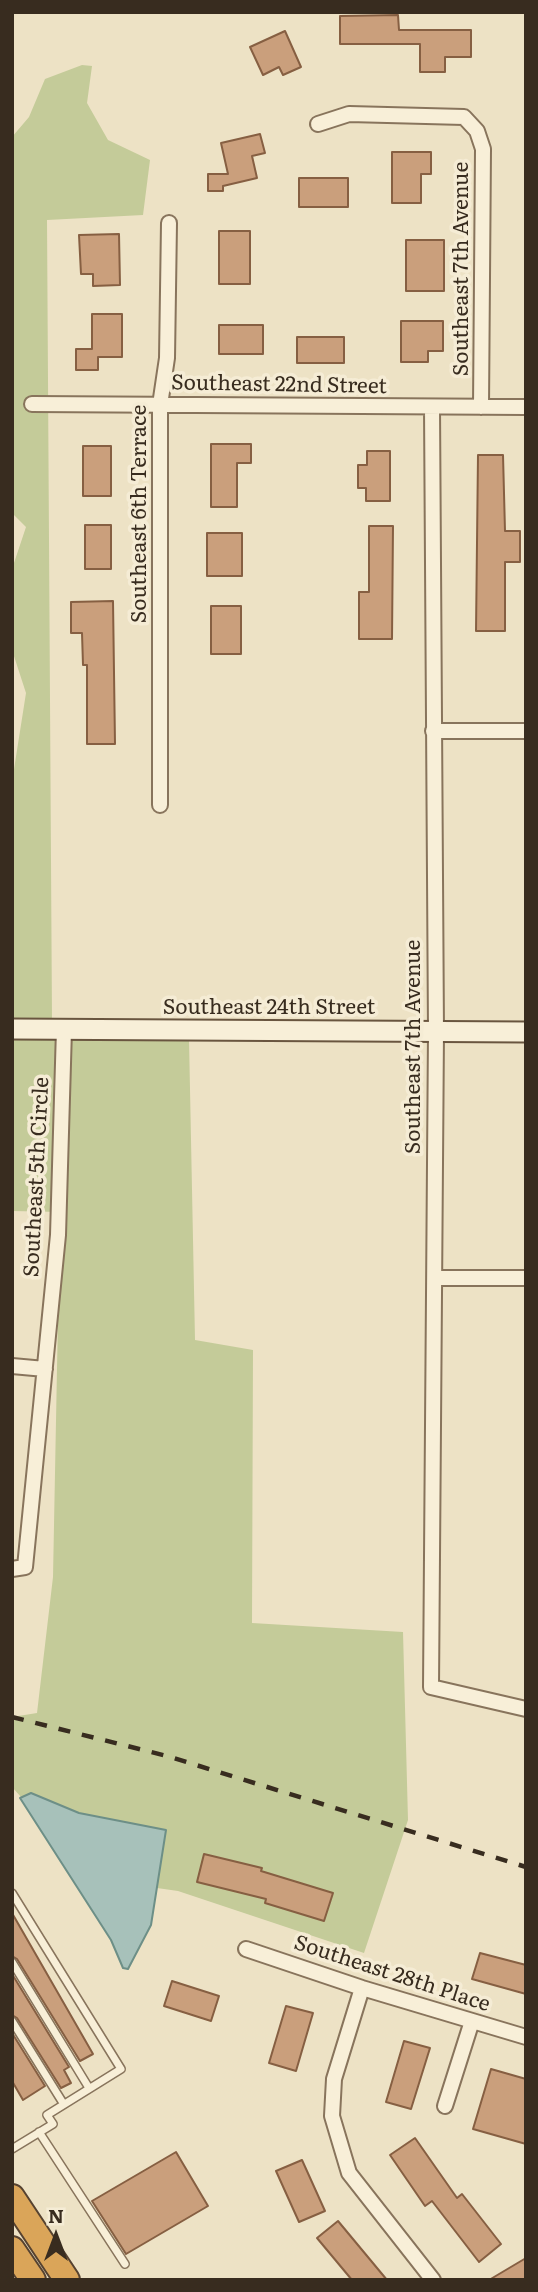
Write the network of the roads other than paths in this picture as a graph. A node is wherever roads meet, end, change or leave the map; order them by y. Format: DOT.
graph roads {
  1 [pos="318,124"];
  2 [pos="169,223"];
  3 [pos="32,404"];
  4 [pos="160,405"];
  5 [pos="432,407"];
  6 [pos="481,407"];
  7 [pos="526,408"];
  8 [pos="433,731"];
  9 [pos="526,731"];
  10 [pos="160,805"];
  11 [pos="12,1029"];
  12 [pos="64,1029"];
  13 [pos="436,1032"];
  14 [pos="526,1032"];
  15 [pos="435,1278"];
  16 [pos="526,1278"];
  17 [pos="12,1366"];
  18 [pos="45,1369"];
  19 [pos="12,1569"];
  20 [pos="526,1709"];
  21 [pos="12,1893"];
  22 [pos="246,1949"];
  23 [pos="12,1962"];
  24 [pos="362,1988"];
  25 [pos="12,2021"];
  26 [pos="472,2021"];
  27 [pos="526,2037"];
  28 [pos="89,2088"];
  29 [pos="63,2103"];
  30 [pos="445,2106"];
  31 [pos="39,2132"];
  32 [pos="12,2149"];
  33 [pos="12,2197"];
  34 [pos="12,2249"];
  35 [pos="125,2264"];
  36 [pos="33,2280"];
  37 [pos="67,2280"];
  38 [pos="433,2280"];
  1 -- 6 [label="street, Southeast 7th Avenue"];
  2 -- 4 [label="street, Southeast 6th Terrace"];
  3 -- 4 [label="street, Southeast 22nd Street"];
  4 -- 5 [label="street, Southeast 22nd Street"];
  4 -- 10 [label="street, Southeast 6th Terrace"];
  5 -- 6 [label="street, Southeast 22nd Street"];
  5 -- 8 [label="street, Southeast 7th Avenue"];
  6 -- 7 [label="street, Southeast 22nd Street"];
  8 -- 9 [label="street"];
  8 -- 13 [label="street, Southeast 7th Avenue"];
  11 -- 12 [label="street, Southeast 24th Street"];
  12 -- 13 [label="street, Southeast 24th Street"];
  12 -- 18 [label="street, Southeast 5th Circle"];
  13 -- 14 [label="street, Southeast 24th Street"];
  13 -- 15 [label="street, Southeast 7th Avenue"];
  15 -- 16 [label="street"];
  15 -- 20 [label="street, Southeast 7th Avenue"];
  17 -- 18 [label="street"];
  18 -- 19 [label="street, Southeast 5th Circle"];
  21 -- 28 [label="lane"];
  22 -- 24 [label="street, Southeast 28th Place"];
  23 -- 28 [label="lane"];
  24 -- 26 [label="street, Southeast 28th Place"];
  24 -- 38 [label="street"];
  25 -- 29 [label="lane"];
  26 -- 27 [label="street, Southeast 28th Place"];
  26 -- 30 [label="street"];
  28 -- 29 [label="lane"];
  29 -- 31 [label="lane"];
  31 -- 32 [label="lane"];
  31 -- 35 [label="lane"];
  33 -- 37 [label="highway"];
  34 -- 36 [label="highway"];
}
